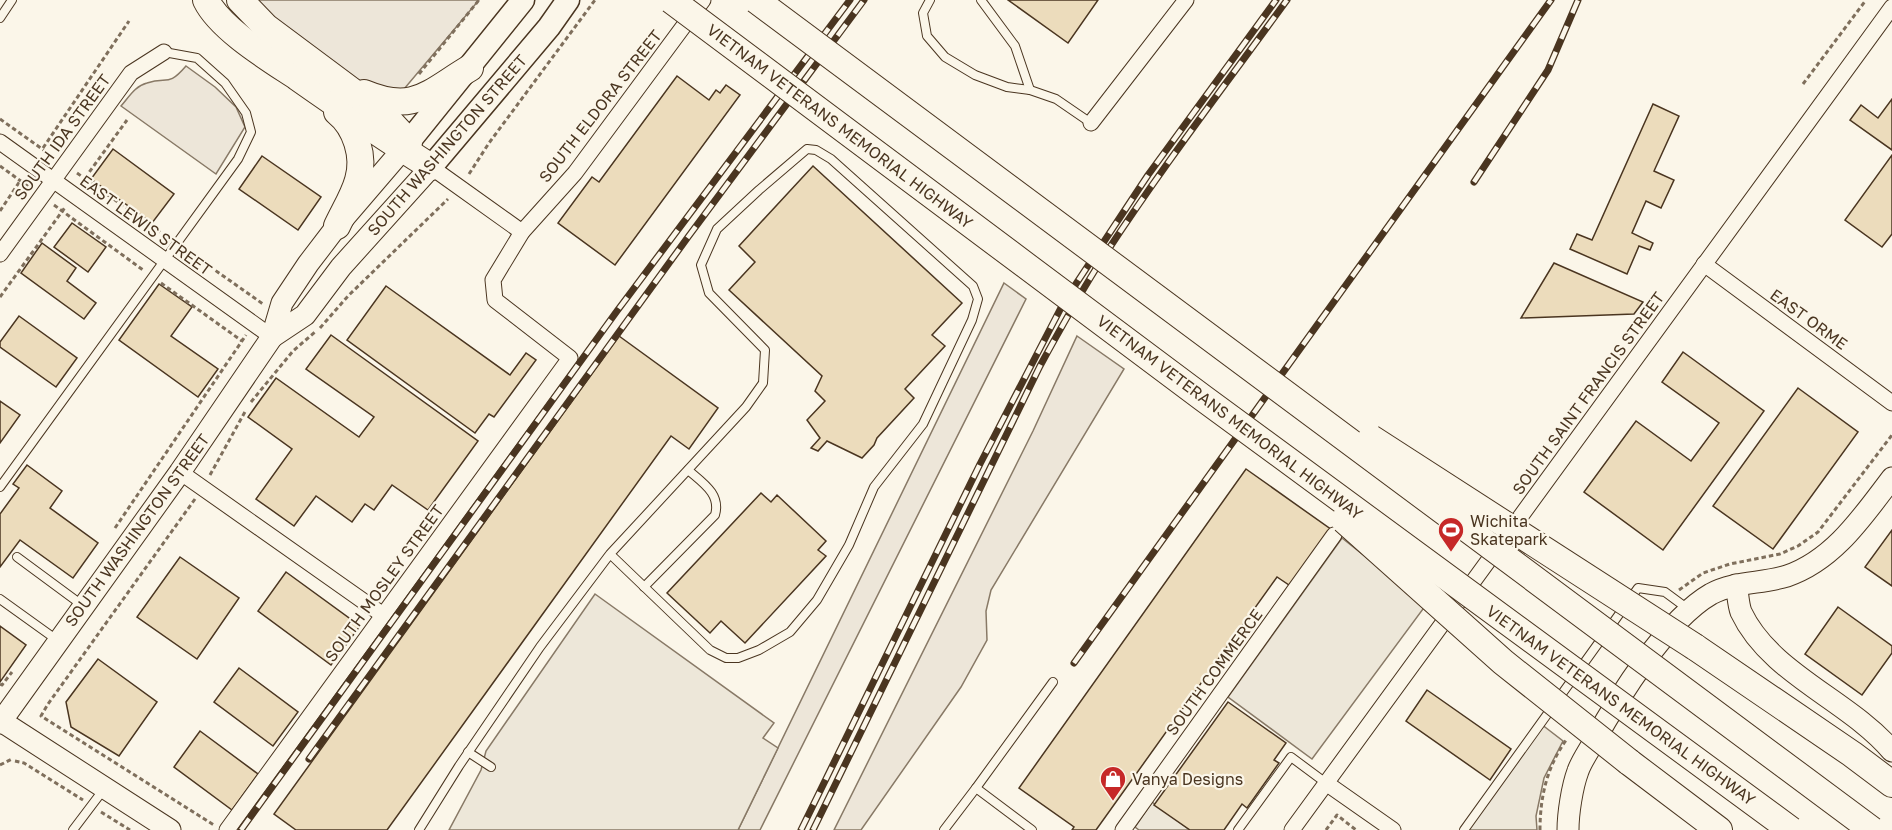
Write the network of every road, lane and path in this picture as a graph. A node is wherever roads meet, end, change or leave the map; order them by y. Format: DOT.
graph roads {
  1 [pos="12,0"];
  2 [pos="206,0"];
  3 [pos="240,0"];
  4 [pos="479,0"];
  5 [pos="523,0"];
  6 [pos="568,0"];
  7 [pos="595,0"];
  8 [pos="671,0"];
  9 [pos="703,0"];
  10 [pos="756,0"];
  11 [pos="930,0"];
  12 [pos="981,0"];
  13 [pos="1186,0"];
  14 [pos="1866,0"];
  15 [pos="1892,7"];
  16 [pos="0,18"];
  17 [pos="129,21"];
  18 [pos="164,52"];
  19 [pos="470,68"];
  20 [pos="286,69"];
  21 [pos="415,79"];
  22 [pos="342,83"];
  23 [pos="1803,84"];
  24 [pos="1030,90"];
  25 [pos="1091,123"];
  26 [pos="0,142"];
  27 [pos="406,146"];
  28 [pos="32,165"];
  29 [pos="0,166"];
  30 [pos="431,167"];
  31 [pos="468,174"];
  32 [pos="21,181"];
  33 [pos="53,181"];
  34 [pos="42,197"];
  35 [pos="448,199"];
  36 [pos="0,211"];
  37 [pos="337,226"];
  38 [pos="522,232"];
  39 [pos="0,254"];
  40 [pos="164,260"];
  41 [pos="1704,264"];
  42 [pos="152,276"];
  43 [pos="253,323"];
  44 [pos="272,337"];
  45 [pos="242,341"];
  46 [pos="570,358"];
  47 [pos="1239,359"];
  48 [pos="1203,398"];
  49 [pos="1892,403"];
  50 [pos="688,470"];
  51 [pos="180,472"];
  52 [pos="1892,478"];
  53 [pos="0,487"];
  54 [pos="202,488"];
  55 [pos="115,528"];
  56 [pos="1334,535"];
  57 [pos="610,554"];
  58 [pos="17,557"];
  59 [pos="1736,585"];
  60 [pos="644,587"];
  61 [pos="0,599"];
  62 [pos="83,606"];
  63 [pos="1689,610"];
  64 [pos="383,615"];
  65 [pos="58,640"];
  66 [pos="16,666"];
  67 [pos="1053,682"];
  68 [pos="0,684"];
  69 [pos="0,722"];
  70 [pos="1892,751"];
  71 [pos="468,752"];
  72 [pos="0,765"];
  73 [pos="491,767"];
  74 [pos="1326,783"];
  75 [pos="1892,784"];
  76 [pos="105,788"];
  77 [pos="976,788"];
  78 [pos="92,806"];
  79 [pos="73,830"];
  80 [pos="130,830"];
  81 [pos="170,830"];
  82 [pos="222,830"];
  83 [pos="227,830"];
  84 [pos="419,830"];
  85 [pos="944,830"];
  86 [pos="1032,830"];
  87 [pos="1123,830"];
  88 [pos="1238,830"];
  89 [pos="1292,830"];
  90 [pos="1326,830"];
  91 [pos="1356,830"];
  92 [pos="1393,830"];
  93 [pos="1464,830"];
  94 [pos="1568,830"];
  95 [pos="1719,830"];
  96 [pos="1791,830"];
  97 [pos="1872,830"];
  1 -- 16 [label="lane"];
  2 -- 20 [label="highway"];
  3 -- 22 [label="highway"];
  4 -- 21 [label="path"];
  5 -- 19 [label="main road, SOUTH WASHINGTON STREET"];
  6 -- 30 [label="main road, SOUTH WASHINGTON STREET"];
  7 -- 31 [label="path"];
  8 -- 48 [label="highway, VIETNAM VETERANS MEMORIAL HIGHWAY, bridge"];
  9 -- 38 [label="street, SOUTH ELDORA STREET"];
  10 -- 47 [label="highway, bridge"];
  11 -- 24 [label="lane"];
  12 -- 24 [label="lane"];
  13 -- 25 [label="street"];
  14 -- 23 [label="path"];
  15 -- 41 [label="street, SOUTH SAINT FRANCIS STREET"];
  17 -- 28 [label="path"];
  18 -- 33 [label="street, SOUTH IDA STREET"];
  18 -- 40 [label="lane"];
  19 -- 22 [label="highway"];
  19 -- 27 [label="main road, SOUTH WASHINGTON STREET"];
  20 -- 27 [label="highway"];
  20 -- 37 [label="highway"];
  22 -- 27 [label="highway"];
  24 -- 25 [label="lane"];
  26 -- 28 [label="street, EAST LEWIS STREET"];
  27 -- 30 [label="highway"];
  27 -- 37 [label="main road, SOUTH WASHINGTON STREET"];
  28 -- 32 [label="path"];
  28 -- 33 [label="street, EAST LEWIS STREET"];
  29 -- 32 [label="path"];
  30 -- 38 [label="street"];
  30 -- 44 [label="main road, SOUTH WASHINGTON STREET"];
  32 -- 34 [label="path"];
  32 -- 36 [label="path"];
  33 -- 34 [label="street, SOUTH IDA STREET"];
  33 -- 40 [label="street, EAST LEWIS STREET"];
  34 -- 39 [label="street, SOUTH IDA STREET"];
  34 -- 42 [label="path"];
  35 -- 54 [label="path"];
  37 -- 44 [label="main road, SOUTH WASHINGTON STREET"];
  38 -- 46 [label="street, SOUTH ELDORA STREET"];
  40 -- 42 [label="lane"];
  40 -- 43 [label="street, EAST LEWIS STREET"];
  41 -- 49 [label="street, EAST ORME"];
  41 -- 74 [label="street, SOUTH SAINT FRANCIS STREET"];
  42 -- 45 [label="path"];
  42 -- 53 [label="lane"];
  43 -- 44 [label="street, EAST LEWIS STREET"];
  43 -- 45 [label="path"];
  44 -- 51 [label="main road, SOUTH WASHINGTON STREET"];
  45 -- 55 [label="path"];
  46 -- 64 [label="street, SOUTH MOSLEY STREET"];
  47 -- 75 [label="highway, bridge"];
  47 -- 97 [label="highway, bridge"];
  48 -- 95 [label="highway, bridge"];
  48 -- 96 [label="highway, VIETNAM VETERANS MEMORIAL HIGHWAY, bridge"];
  50 -- 57 [label="lane"];
  50 -- 60 [label="lane"];
  50 -- 60 [label="lane"];
  51 -- 54 [label="street"];
  51 -- 62 [label="main road, SOUTH WASHINGTON STREET"];
  52 -- 59 [label="main road"];
  54 -- 64 [label="street"];
  54 -- 82 [label="path"];
  56 -- 87 [label="street, SOUTH COMMERCE"];
  57 -- 60 [label="lane"];
  57 -- 71 [label="lane"];
  58 -- 62 [label="lane"];
  59 -- 63 [label="main road"];
  59 -- 70 [label="main road"];
  61 -- 65 [label="lane"];
  62 -- 65 [label="main road, SOUTH WASHINGTON STREET"];
  63 -- 93 [label="lane"];
  63 -- 94 [label="main road"];
  64 -- 83 [label="street, SOUTH MOSLEY STREET"];
  65 -- 69 [label="main road, SOUTH WASHINGTON STREET"];
  66 -- 68 [label="path"];
  67 -- 77 [label="lane"];
  69 -- 76 [label="main road"];
  71 -- 73 [label="lane"];
  71 -- 84 [label="lane"];
  72 -- 78 [label="path"];
  74 -- 88 [label="lane"];
  74 -- 89 [label="street, SOUTH SAINT FRANCIS STREET"];
  74 -- 92 [label="street"];
  76 -- 78 [label="lane"];
  76 -- 81 [label="main road"];
  77 -- 85 [label="lane"];
  77 -- 86 [label="lane"];
  78 -- 79 [label="lane"];
  78 -- 80 [label="path"];
  90 -- 91 [label="path"];
}
